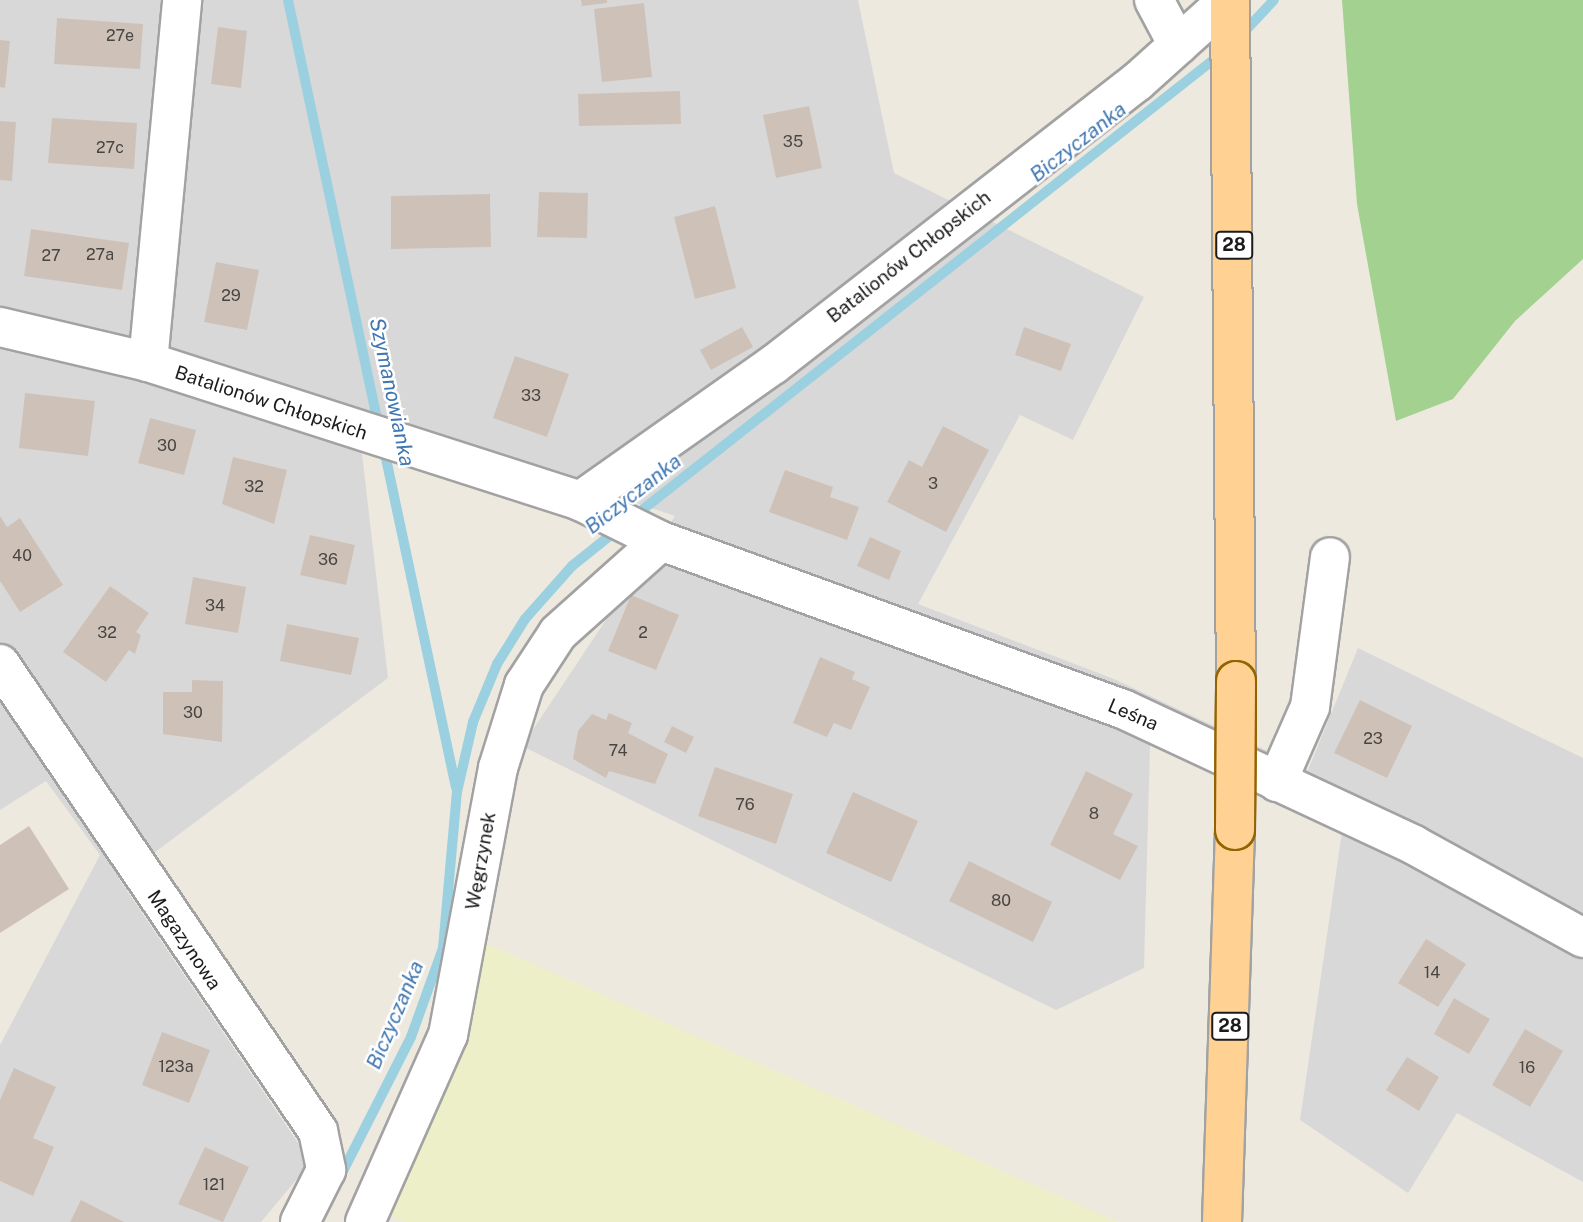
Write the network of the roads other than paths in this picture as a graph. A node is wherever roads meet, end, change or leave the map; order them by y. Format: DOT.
graph roads {
  1 [pos="182,0"];
  2 [pos="1154,0"];
  3 [pos="1229,0"];
  4 [pos="1178,45"];
  5 [pos="0,327"];
  6 [pos="148,362"];
  7 [pos="589,505"];
  8 [pos="661,541"];
  9 [pos="1330,557"];
  10 [pos="0,664"];
  11 [pos="1277,782"];
  12 [pos="1583,938"];
  13 [pos="300,1222"];
  14 [pos="365,1222"];
  15 [pos="1222,1222"];
  1 -- 6 [label="street"];
  2 -- 4 [label="street"];
  3 -- 4 [label="street, Batalionów Chłopskich"];
  3 -- 15 [label="main road, 28, bridge"];
  4 -- 7 [label="street, Batalionów Chłopskich"];
  5 -- 6 [label="street, Batalionów Chłopskich"];
  6 -- 7 [label="street, Batalionów Chłopskich"];
  7 -- 8 [label="street, Batalionów Chłopskich"];
  8 -- 11 [label="street, Leśna"];
  8 -- 14 [label="street, Węgrzynek"];
  9 -- 11 [label="street"];
  10 -- 13 [label="street, Magazynowa"];
  11 -- 12 [label="street, Leśna"];
}
